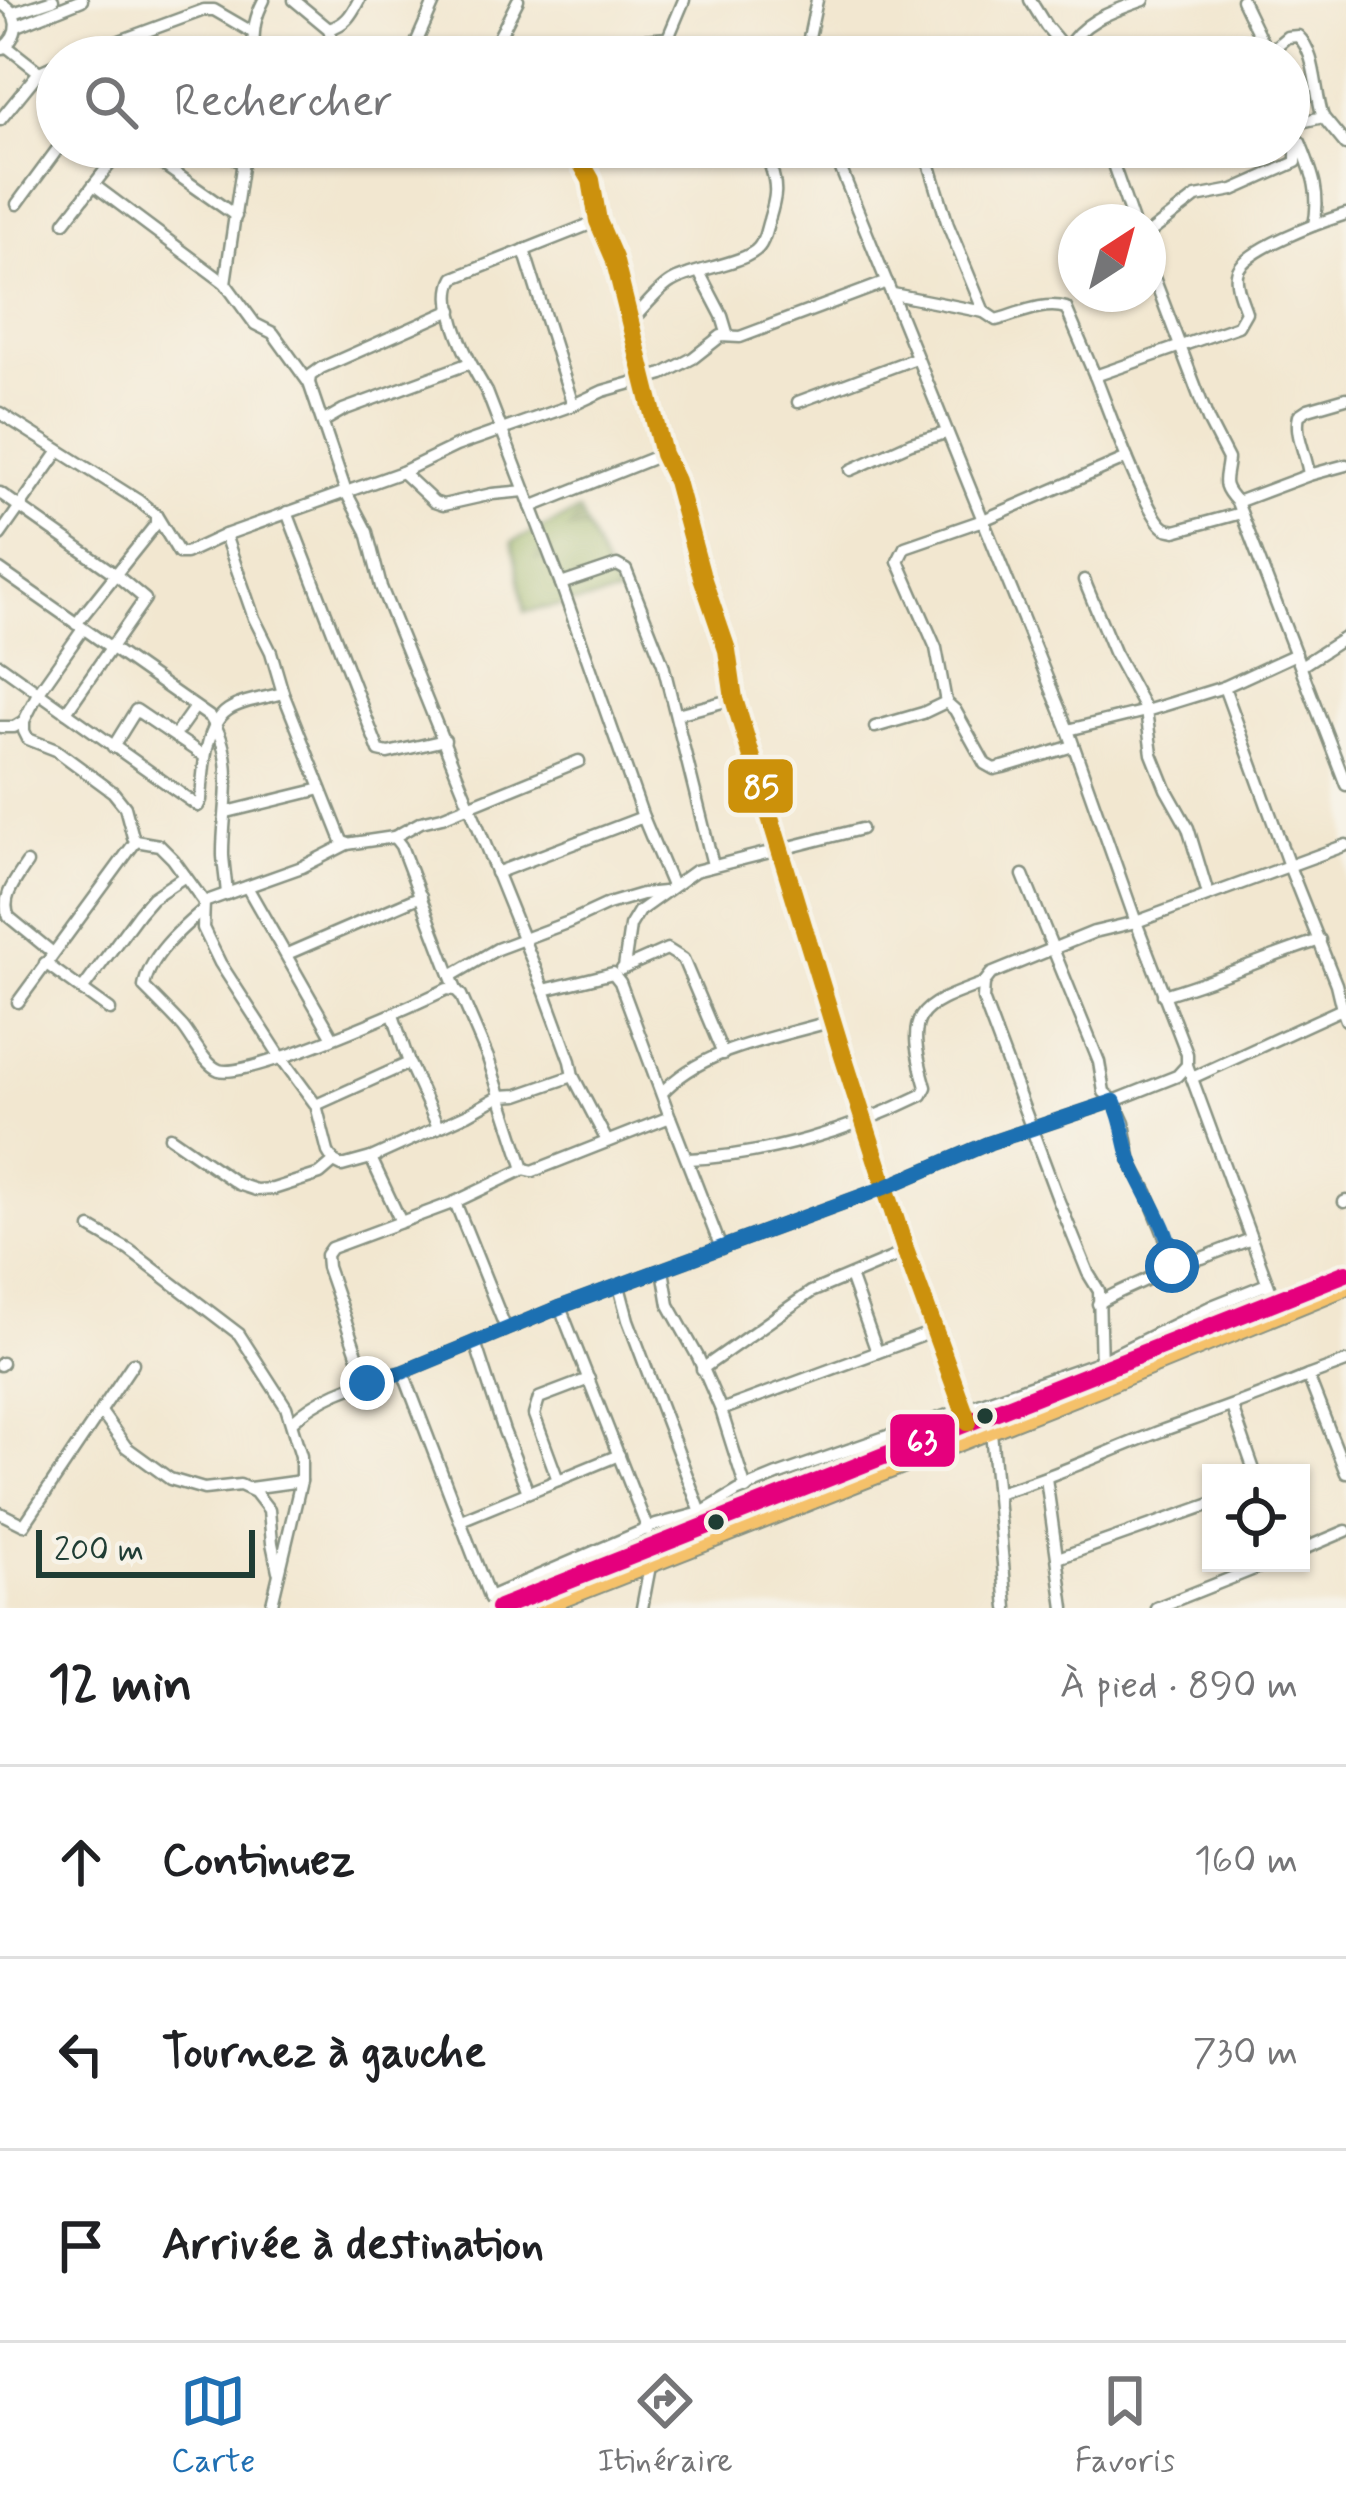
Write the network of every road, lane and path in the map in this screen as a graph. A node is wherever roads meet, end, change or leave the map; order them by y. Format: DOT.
graph roads {
  1 [pos="53,0"];
  2 [pos="82,0"];
  3 [pos="264,0"];
  4 [pos="294,0"];
  5 [pos="359,0"];
  6 [pos="435,0"];
  7 [pos="518,0"];
  8 [pos="684,0"];
  9 [pos="818,0"];
  10 [pos="1030,0"];
  11 [pos="1144,0"];
  12 [pos="1242,0"];
  13 [pos="11,10"];
  14 [pos="329,29"];
  15 [pos="252,32"];
  16 [pos="133,36"];
  17 [pos="252,36"];
  18 [pos="331,36"];
  19 [pos="419,36"];
  20 [pos="500,36"];
  21 [pos="669,36"];
  22 [pos="810,36"];
  23 [pos="1054,36"];
  24 [pos="1074,36"];
  25 [pos="1260,36"];
  26 [pos="3,48"];
  27 [pos="1310,55"];
  28 [pos="36,70"];
  29 [pos="36,76"];
  30 [pos="1323,117"];
  31 [pos="0,120"];
  32 [pos="1310,122"];
  33 [pos="1346,145"];
  34 [pos="44,168"];
  35 [pos="107,168"];
  36 [pos="168,168"];
  37 [pos="242,168"];
  38 [pos="584,168"];
  39 [pos="771,168"];
  40 [pos="841,168"];
  41 [pos="931,168"];
  42 [pos="1114,168"];
  43 [pos="1282,168"];
  44 [pos="1310,168"];
  45 [pos="94,185"];
  46 [pos="17,204"];
  47 [pos="1127,204"];
  48 [pos="1346,214"];
  49 [pos="236,216"];
  50 [pos="1166,220"];
  51 [pos="598,221"];
  52 [pos="65,222"];
  53 [pos="1314,225"];
  54 [pos="524,250"];
  55 [pos="699,272"];
  56 [pos="225,283"];
  57 [pos="890,288"];
  58 [pos="1166,308"];
  59 [pos="452,310"];
  60 [pos="984,312"];
  61 [pos="630,322"];
  62 [pos="728,336"];
  63 [pos="1180,344"];
  64 [pos="916,358"];
  65 [pos="470,363"];
  66 [pos="1096,376"];
  67 [pos="644,379"];
  68 [pos="309,382"];
  69 [pos="1346,398"];
  70 [pos="798,402"];
  71 [pos="573,405"];
  72 [pos="0,413"];
  73 [pos="324,421"];
  74 [pos="501,431"];
  75 [pos="946,433"];
  76 [pos="59,452"];
  77 [pos="663,454"];
  78 [pos="1127,458"];
  79 [pos="1346,466"];
  80 [pos="851,470"];
  81 [pos="402,472"];
  82 [pos="1309,475"];
  83 [pos="525,491"];
  84 [pos="346,492"];
  85 [pos="0,493"];
  86 [pos="531,507"];
  87 [pos="1239,507"];
  88 [pos="20,508"];
  89 [pos="287,512"];
  90 [pos="155,515"];
  91 [pos="983,520"];
  92 [pos="225,535"];
  93 [pos="0,536"];
  94 [pos="0,570"];
  95 [pos="115,574"];
  96 [pos="1084,580"];
  97 [pos="561,584"];
  98 [pos="80,626"];
  99 [pos="1346,637"];
  100 [pos="112,649"];
  101 [pos="1299,660"];
  102 [pos="0,665"];
  103 [pos="1224,687"];
  104 [pos="38,693"];
  105 [pos="283,693"];
  106 [pos="734,699"];
  107 [pos="946,702"];
  108 [pos="195,706"];
  109 [pos="1146,711"];
  110 [pos="66,712"];
  111 [pos="677,714"];
  112 [pos="23,722"];
  113 [pos="215,725"];
  114 [pos="0,727"];
  115 [pos="875,727"];
  116 [pos="1068,730"];
  117 [pos="175,735"];
  118 [pos="445,740"];
  119 [pos="1073,746"];
  120 [pos="112,747"];
  121 [pos="204,755"];
  122 [pos="579,761"];
  123 [pos="1346,785"];
  124 [pos="321,789"];
  125 [pos="471,806"];
  126 [pos="227,812"];
  127 [pos="643,817"];
  128 [pos="861,829"];
  129 [pos="394,837"];
  130 [pos="136,841"];
  131 [pos="347,844"];
  132 [pos="1346,845"];
  133 [pos="779,850"];
  134 [pos="27,863"];
  135 [pos="713,866"];
  136 [pos="1289,866"];
  137 [pos="496,873"];
  138 [pos="1023,875"];
  139 [pos="185,876"];
  140 [pos="247,887"];
  141 [pos="668,889"];
  142 [pos="227,894"];
  143 [pos="1208,894"];
  144 [pos="421,896"];
  145 [pos="204,906"];
  146 [pos="1136,922"];
  147 [pos="522,939"];
  148 [pos="1320,940"];
  149 [pos="1052,951"];
  150 [pos="287,954"];
  151 [pos="49,958"];
  152 [pos="619,970"];
  153 [pos="451,976"];
  154 [pos="984,982"];
  155 [pos="82,990"];
  156 [pos="456,990"];
  157 [pos="544,990"];
  158 [pos="1163,995"];
  159 [pos="18,1002"];
  160 [pos="110,1010"];
  161 [pos="1345,1012"];
  162 [pos="393,1015"];
  163 [pos="832,1021"];
  164 [pos="332,1036"];
  165 [pos="723,1054"];
  166 [pos="282,1059"];
  167 [pos="409,1063"];
  168 [pos="1190,1071"];
  169 [pos="572,1076"];
  170 [pos="662,1093"];
  171 [pos="500,1096"];
  172 [pos="1114,1101"];
  173 [pos="316,1106"];
  174 [pos="670,1117"];
  175 [pos="863,1119"];
  176 [pos="438,1127"];
  177 [pos="1033,1127"];
  178 [pos="170,1137"];
  179 [pos="607,1141"];
  180 [pos="371,1158"];
  181 [pos="688,1160"];
  182 [pos="334,1162"];
  183 [pos="524,1169"];
  184 [pos="886,1187"];
  185 [pos="454,1202"];
  186 [pos="401,1222"];
  187 [pos="91,1228"];
  188 [pos="1251,1239"];
  189 [pos="721,1248"];
  190 [pos="906,1252"];
  191 [pos="1172,1266"];
  192 [pos="663,1270"];
  193 [pos="1346,1273"];
  194 [pos="850,1276"];
  195 [pos="1268,1284"];
  196 [pos="614,1287"];
  197 [pos="1346,1288"];
  198 [pos="1275,1300"];
  199 [pos="1098,1304"];
  200 [pos="560,1307"];
  201 [pos="506,1330"];
  202 [pos="935,1331"];
  203 [pos="475,1342"];
  204 [pos="878,1352"];
  205 [pos="1346,1362"];
  206 [pos="133,1363"];
  207 [pos="1101,1366"];
  208 [pos="702,1369"];
  209 [pos="403,1372"];
  210 [pos="1309,1376"];
  211 [pos="589,1379"];
  212 [pos="367,1383"];
  213 [pos="1232,1407"];
  214 [pos="721,1410"];
  215 [pos="101,1412"];
  216 [pos="966,1415"];
  217 [pos="986,1415"];
  218 [pos="292,1421"];
  219 [pos="991,1431"];
  220 [pos="619,1455"];
  221 [pos="1252,1464"];
  222 [pos="1346,1473"];
  223 [pos="1046,1478"];
  224 [pos="558,1480"];
  225 [pos="301,1481"];
  226 [pos="248,1488"];
  227 [pos="746,1489"];
  228 [pos="528,1492"];
  229 [pos="997,1493"];
  230 [pos="1202,1507"];
  231 [pos="0,1513"];
  232 [pos="461,1520"];
  233 [pos="700,1521"];
  234 [pos="648,1530"];
  235 [pos="1346,1532"];
  236 [pos="1310,1546"];
  237 [pos="1058,1558"];
  238 [pos="650,1566"];
  239 [pos="1248,1572"];
  240 [pos="279,1574"];
  241 [pos="1209,1589"];
  242 [pos="494,1604"];
  243 [pos="271,1608"];
  244 [pos="542,1608"];
  245 [pos="642,1608"];
  246 [pos="1007,1608"];
  247 [pos="1064,1608"];
  248 [pos="1156,1608"];
  249 [pos="1213,1608"];
  1 -- 13 [label="street"];
  2 -- 13 [label="street"];
  3 -- 15 [label="street"];
  4 -- 14 [label="street"];
  5 -- 14 [label="street"];
  6 -- 19 [label="street"];
  7 -- 20 [label="street"];
  8 -- 21 [label="street"];
  9 -- 22 [label="street"];
  10 -- 23 [label="street"];
  11 -- 24 [label="street"];
  12 -- 25 [label="street"];
  13 -- 26 [label="street"];
  14 -- 18 [label="street"];
  15 -- 16 [label="street"];
  15 -- 17 [label="street"];
  26 -- 28 [label="street"];
  27 -- 30 [label="street"];
  29 -- 31 [label="street"];
  30 -- 32 [label="street"];
  30 -- 33 [label="street"];
  34 -- 46 [label="street"];
  35 -- 45 [label="street"];
  36 -- 49 [label="street"];
  37 -- 49 [label="street"];
  38 -- 51 [label="street"];
  39 -- 55 [label="street"];
  40 -- 57 [label="street"];
  41 -- 60 [label="street"];
  42 -- 47 [label="street"];
  43 -- 50 [label="street"];
  44 -- 53 [label="street"];
  45 -- 52 [label="street"];
  45 -- 56 [label="street"];
  48 -- 53 [label="street"];
  49 -- 56 [label="street"];
  51 -- 54 [label="street"];
  51 -- 61 [label="street"];
  53 -- 63 [label="street"];
  54 -- 59 [label="street"];
  54 -- 71 [label="street"];
  55 -- 61 [label="street"];
  55 -- 62 [label="street"];
  56 -- 68 [label="street"];
  57 -- 60 [label="street"];
  57 -- 62 [label="street"];
  57 -- 64 [label="street"];
  58 -- 63 [label="street"];
  59 -- 65 [label="street"];
  59 -- 68 [label="street"];
  60 -- 66 [label="street"];
  61 -- 67 [label="street"];
  62 -- 67 [label="street"];
  63 -- 66 [label="street"];
  63 -- 87 [label="street"];
  64 -- 70 [label="street"];
  64 -- 75 [label="street"];
  65 -- 73 [label="street"];
  65 -- 74 [label="street"];
  66 -- 78 [label="street"];
  67 -- 71 [label="street"];
  67 -- 77 [label="street"];
  68 -- 73 [label="street"];
  69 -- 82 [label="street"];
  71 -- 74 [label="street"];
  72 -- 76 [label="street"];
  73 -- 84 [label="street"];
  74 -- 81 [label="street"];
  74 -- 83 [label="street"];
  75 -- 80 [label="street"];
  75 -- 91 [label="street"];
  76 -- 88 [label="street"];
  76 -- 90 [label="street"];
  77 -- 86 [label="street"];
  77 -- 106 [label="street"];
  78 -- 87 [label="street"];
  78 -- 91 [label="street"];
  79 -- 82 [label="street"];
  81 -- 83 [label="street"];
  81 -- 84 [label="street"];
  82 -- 87 [label="street"];
  83 -- 86 [label="street"];
  84 -- 89 [label="street"];
  84 -- 118 [label="street"];
  85 -- 88 [label="street"];
  86 -- 97 [label="street"];
  87 -- 101 [label="street"];
  88 -- 93 [label="street"];
  88 -- 95 [label="street"];
  89 -- 92 [label="street"];
  89 -- 118 [label="street"];
  90 -- 92 [label="street"];
  90 -- 95 [label="street"];
  91 -- 107 [label="street"];
  91 -- 116 [label="street"];
  92 -- 105 [label="street"];
  94 -- 98 [label="street"];
  95 -- 98 [label="street"];
  95 -- 100 [label="street"];
  96 -- 109 [label="street"];
  97 -- 111 [label="street"];
  97 -- 127 [label="street"];
  98 -- 100 [label="street"];
  98 -- 104 [label="street"];
  99 -- 101 [label="street"];
  100 -- 108 [label="street"];
  100 -- 110 [label="street"];
  101 -- 103 [label="street"];
  101 -- 123 [label="street"];
  102 -- 104 [label="street"];
  103 -- 109 [label="street"];
  103 -- 136 [label="street"];
  104 -- 110 [label="street"];
  104 -- 112 [label="street"];
  105 -- 113 [label="street"];
  105 -- 124 [label="street"];
  106 -- 111 [label="street"];
  106 -- 133 [label="street"];
  107 -- 115 [label="street"];
  107 -- 119 [label="street"];
  108 -- 113 [label="street"];
  108 -- 117 [label="street"];
  109 -- 116 [label="street"];
  109 -- 143 [label="street"];
  110 -- 120 [label="street"];
  111 -- 135 [label="street"];
  112 -- 114 [label="street"];
  112 -- 130 [label="street"];
  113 -- 121 [label="street"];
  113 -- 126 [label="street"];
  116 -- 119 [label="street"];
  117 -- 120 [label="street"];
  117 -- 121 [label="street"];
  118 -- 125 [label="street"];
  119 -- 146 [label="street"];
  120 -- 121 [label="street"];
  122 -- 125 [label="street"];
  124 -- 126 [label="street"];
  124 -- 131 [label="street"];
  125 -- 129 [label="street"];
  125 -- 137 [label="street"];
  126 -- 142 [label="street"];
  127 -- 137 [label="street"];
  127 -- 141 [label="street"];
  128 -- 133 [label="street"];
  129 -- 131 [label="street"];
  129 -- 144 [label="street"];
  130 -- 139 [label="street"];
  130 -- 151 [label="street"];
  131 -- 140 [label="street"];
  132 -- 136 [label="street"];
  133 -- 135 [label="street"];
  133 -- 163 [label="street"];
  134 -- 151 [label="street"];
  135 -- 141 [label="street"];
  136 -- 143 [label="street"];
  136 -- 148 [label="street"];
  137 -- 147 [label="street"];
  138 -- 149 [label="street"];
  139 -- 145 [label="street"];
  139 -- 155 [label="street"];
  140 -- 142 [label="street"];
  140 -- 150 [label="street"];
  141 -- 147 [label="street"];
  141 -- 152 [label="street"];
  142 -- 145 [label="street"];
  143 -- 146 [label="street"];
  144 -- 150 [label="street"];
  144 -- 153 [label="street"];
  145 -- 166 [label="street"];
  145 -- 166 [label="street"];
  146 -- 149 [label="street"];
  146 -- 158 [label="street"];
  147 -- 153 [label="street"];
  147 -- 157 [label="street"];
  148 -- 158 [label="street"];
  148 -- 161 [label="street"];
  149 -- 154 [label="street"];
  149 -- 172 [label="street"];
  150 -- 164 [label="street"];
  151 -- 155 [label="street"];
  151 -- 159 [label="street"];
  152 -- 157 [label="street"];
  152 -- 165 [label="street"];
  152 -- 170 [label="street"];
  153 -- 156 [label="street"];
  154 -- 175 [label="street"];
  154 -- 177 [label="street"];
  155 -- 160 [label="street"];
  156 -- 162 [label="street"];
  156 -- 171 [label="street"];
  157 -- 169 [label="street"];
  158 -- 168 [label="street"];
  161 -- 168 [label="street"];
  162 -- 164 [label="street"];
  162 -- 167 [label="street"];
  163 -- 165 [label="street"];
  163 -- 175 [label="street"];
  164 -- 166 [label="street"];
  165 -- 170 [label="street"];
  166 -- 173 [label="street"];
  167 -- 173 [label="street"];
  167 -- 176 [label="street"];
  168 -- 172 [label="street"];
  168 -- 188 [label="street"];
  169 -- 171 [label="street"];
  169 -- 179 [label="street"];
  170 -- 174 [label="street"];
  171 -- 176 [label="street"];
  171 -- 183 [label="street"];
  172 -- 177 [label="street"];
  172 -- 191 [label="street"];
  173 -- 182 [label="street"];
  174 -- 179 [label="street"];
  174 -- 181 [label="street"];
  175 -- 181 [label="street"];
  175 -- 184 [label="street"];
  176 -- 180 [label="street"];
  177 -- 184 [label="street"];
  177 -- 199 [label="street"];
  178 -- 182 [label="street"];
  179 -- 183 [label="street"];
  180 -- 182 [label="street"];
  180 -- 186 [label="street"];
  181 -- 189 [label="street"];
  183 -- 185 [label="street"];
  184 -- 189 [label="street"];
  184 -- 190 [label="street"];
  185 -- 186 [label="street"];
  185 -- 201 [label="street"];
  186 -- 212 [label="street"];
  187 -- 218 [label="street"];
  188 -- 191 [label="street"];
  188 -- 195 [label="street"];
  189 -- 192 [label="street"];
  190 -- 194 [label="street"];
  190 -- 202 [label="street"];
  191 -- 199 [label="street"];
  192 -- 196 [label="street"];
  192 -- 208 [label="street"];
  193 -- 198 [label="main road"];
  194 -- 204 [label="street"];
  194 -- 208 [label="street"];
  195 -- 198 [label="street"];
  195 -- 207 [label="street"];
  196 -- 200 [label="street"];
  196 -- 233 [label="street"];
  197 -- 219 [label="main road"];
  198 -- 207 [label="main road"];
  199 -- 207 [label="street"];
  200 -- 201 [label="street"];
  200 -- 211 [label="street"];
  201 -- 203 [label="street"];
  202 -- 204 [label="street"];
  202 -- 216 [label="street"];
  203 -- 209 [label="street"];
  203 -- 228 [label="street"];
  204 -- 214 [label="street"];
  205 -- 210 [label="street"];
  206 -- 215 [label="street"];
  207 -- 216 [label="street"];
  207 -- 217 [label="main road"];
  208 -- 214 [label="street"];
  209 -- 212 [label="street"];
  209 -- 232 [label="street"];
  210 -- 213 [label="street"];
  210 -- 222 [label="street"];
  211 -- 220 [label="street"];
  211 -- 224 [label="street"];
  212 -- 218 [label="street"];
  213 -- 221 [label="street"];
  213 -- 223 [label="street"];
  214 -- 227 [label="street"];
  215 -- 226 [label="street"];
  215 -- 231 [label="street"];
  216 -- 217 [label="main road"];
  216 -- 227 [label="street"];
  216 -- 233 [label="main road"];
  217 -- 219 [label="main road"];
  218 -- 225 [label="street"];
  219 -- 229 [label="street"];
  219 -- 238 [label="main road"];
  220 -- 224 [label="street"];
  220 -- 234 [label="street"];
  223 -- 229 [label="street"];
  223 -- 237 [label="street"];
  224 -- 228 [label="street"];
  225 -- 226 [label="street"];
  225 -- 240 [label="street"];
  226 -- 240 [label="street"];
  227 -- 233 [label="street"];
  228 -- 232 [label="street"];
  229 -- 246 [label="street"];
  230 -- 237 [label="street"];
  232 -- 242 [label="street"];
  233 -- 234 [label="street"];
  233 -- 242 [label="main road"];
  234 -- 242 [label="street"];
  235 -- 236 [label="street"];
  237 -- 247 [label="street"];
  238 -- 244 [label="main road"];
  238 -- 245 [label="street"];
  239 -- 241 [label="street"];
  240 -- 243 [label="street"];
  241 -- 248 [label="street"];
  241 -- 249 [label="street"];
}
